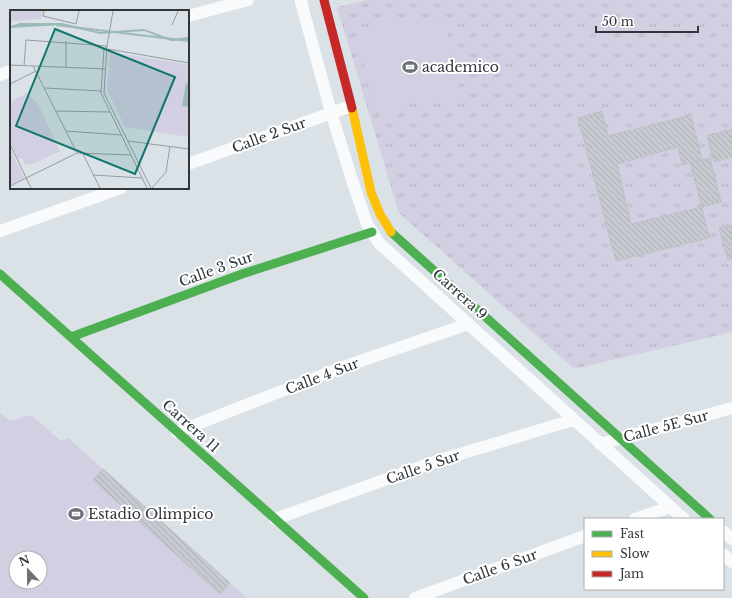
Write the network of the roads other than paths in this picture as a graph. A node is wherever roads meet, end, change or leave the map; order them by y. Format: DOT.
graph roads {
  1 [pos="248,0"];
  2 [pos="302,0"];
  3 [pos="324,0"];
  4 [pos="189,16"];
  5 [pos="10,71"];
  6 [pos="0,75"];
  7 [pos="351,106"];
  8 [pos="331,112"];
  9 [pos="189,164"];
  10 [pos="118,189"];
  11 [pos="0,231"];
  12 [pos="372,232"];
  13 [pos="0,274"];
  14 [pos="468,324"];
  15 [pos="71,337"];
  16 [pos="732,408"];
  17 [pos="573,420"];
  18 [pos="177,432"];
  19 [pos="621,439"];
  20 [pos="600,444"];
  21 [pos="670,507"];
  22 [pos="638,518"];
  23 [pos="683,518"];
  24 [pos="709,518"];
  25 [pos="275,519"];
  26 [pos="724,532"];
  27 [pos="584,536"];
  28 [pos="732,539"];
  29 [pos="724,555"];
  30 [pos="732,562"];
  31 [pos="364,598"];
  32 [pos="415,598"];
  1 -- 4 [label="street"];
  2 -- 8 [label="street, Carrera 9"];
  3 -- 7 [label="street, Carrera 9"];
  5 -- 6 [label="street"];
  7 -- 8 [label="street, Calle 2 Sur"];
  7 -- 19 [label="street, Carrera 9"];
  8 -- 9 [label="street, Calle 2 Sur"];
  8 -- 12 [label="street, Carrera 9"];
  10 -- 11 [label="street"];
  12 -- 14 [label="street, Carrera 9"];
  12 -- 15 [label="street, Calle 3 Sur"];
  13 -- 15 [label="street, Carrera 11"];
  14 -- 17 [label="street, Carrera 9"];
  14 -- 18 [label="street, Calle 4 Sur"];
  15 -- 18 [label="street, Carrera 11"];
  16 -- 19 [label="street, Calle 5E Sur"];
  17 -- 20 [label="street, Carrera 9"];
  17 -- 25 [label="street, Calle 5 Sur"];
  18 -- 25 [label="street, Carrera 11"];
  19 -- 20 [label="street, Calle 5E Sur"];
  19 -- 24 [label="street, Carrera 9"];
  20 -- 21 [label="street, Carrera 9"];
  21 -- 22 [label="street"];
  21 -- 23 [label="street, Carrera 9"];
  25 -- 31 [label="street, Carrera 11"];
  26 -- 28 [label="street"];
  27 -- 32 [label="street, Calle 6 Sur"];
  29 -- 30 [label="street"];
}
